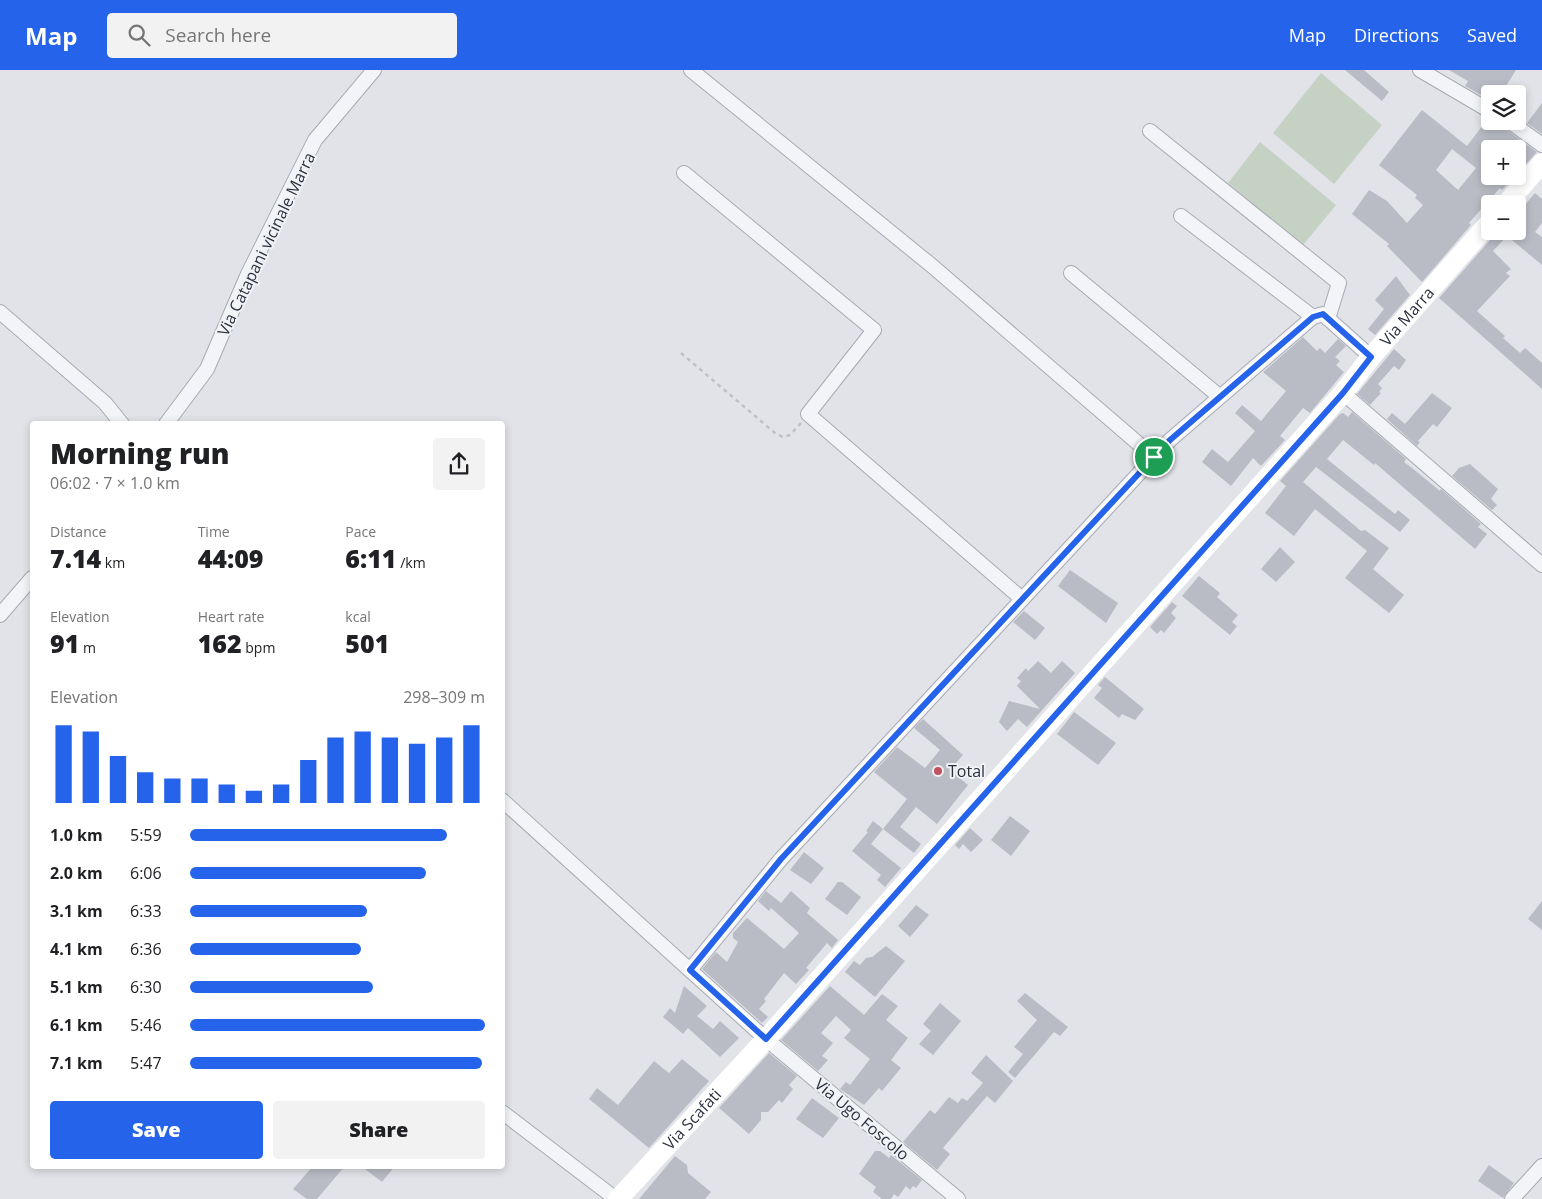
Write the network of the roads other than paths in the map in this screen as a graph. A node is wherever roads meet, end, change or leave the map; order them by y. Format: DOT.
graph roads {
  1 [pos="374,70"];
  2 [pos="691,70"];
  3 [pos="1420,70"];
  4 [pos="1481,106"];
  5 [pos="1521,130"];
  6 [pos="1150,131"];
  7 [pos="1542,145"];
  8 [pos="1542,163"];
  9 [pos="684,173"];
  10 [pos="1514,195"];
  11 [pos="1181,216"];
  12 [pos="1481,232"];
  13 [pos="1071,273"];
  14 [pos="0,312"];
  15 [pos="1313,317"];
  16 [pos="1328,319"];
  17 [pos="1371,357"];
  18 [pos="1343,393"];
  19 [pos="1219,396"];
  20 [pos="119,421"];
  21 [pos="168,421"];
  22 [pos="1154,457"];
  23 [pos="1542,564"];
  24 [pos="30,580"];
  25 [pos="1022,599"];
  26 [pos="0,615"];
  27 [pos="505,803"];
  28 [pos="690,970"];
  29 [pos="766,1039"];
  30 [pos="505,1114"];
  31 [pos="1542,1166"];
  32 [pos="617,1199"];
  33 [pos="958,1199"];
  34 [pos="1512,1199"];
  1 -- 21 [label="street, Via Catapani vicinale Marra"];
  2 -- 22 [label="street"];
  3 -- 4 [label="street"];
  5 -- 7 [label="street"];
  6 -- 16 [label="street"];
  8 -- 10 [label="main road"];
  9 -- 25 [label="street"];
  11 -- 15 [label="street"];
  12 -- 17 [label="main road, Via Marra"];
  13 -- 19 [label="street"];
  14 -- 20 [label="street"];
  15 -- 16 [label="street"];
  15 -- 19 [label="street"];
  16 -- 17 [label="street"];
  17 -- 18 [label="main road, Via Marra"];
  18 -- 23 [label="street"];
  18 -- 29 [label="main road, Via Marra"];
  19 -- 22 [label="street"];
  22 -- 25 [label="street"];
  24 -- 26 [label="street"];
  25 -- 28 [label="street"];
  27 -- 28 [label="street, Via Ugo Foscolo"];
  28 -- 29 [label="street, Via Ugo Foscolo"];
  29 -- 32 [label="main road, Via Scafati"];
  29 -- 33 [label="street, Via Ugo Foscolo"];
  30 -- 32 [label="street"];
  31 -- 34 [label="street"];
}
